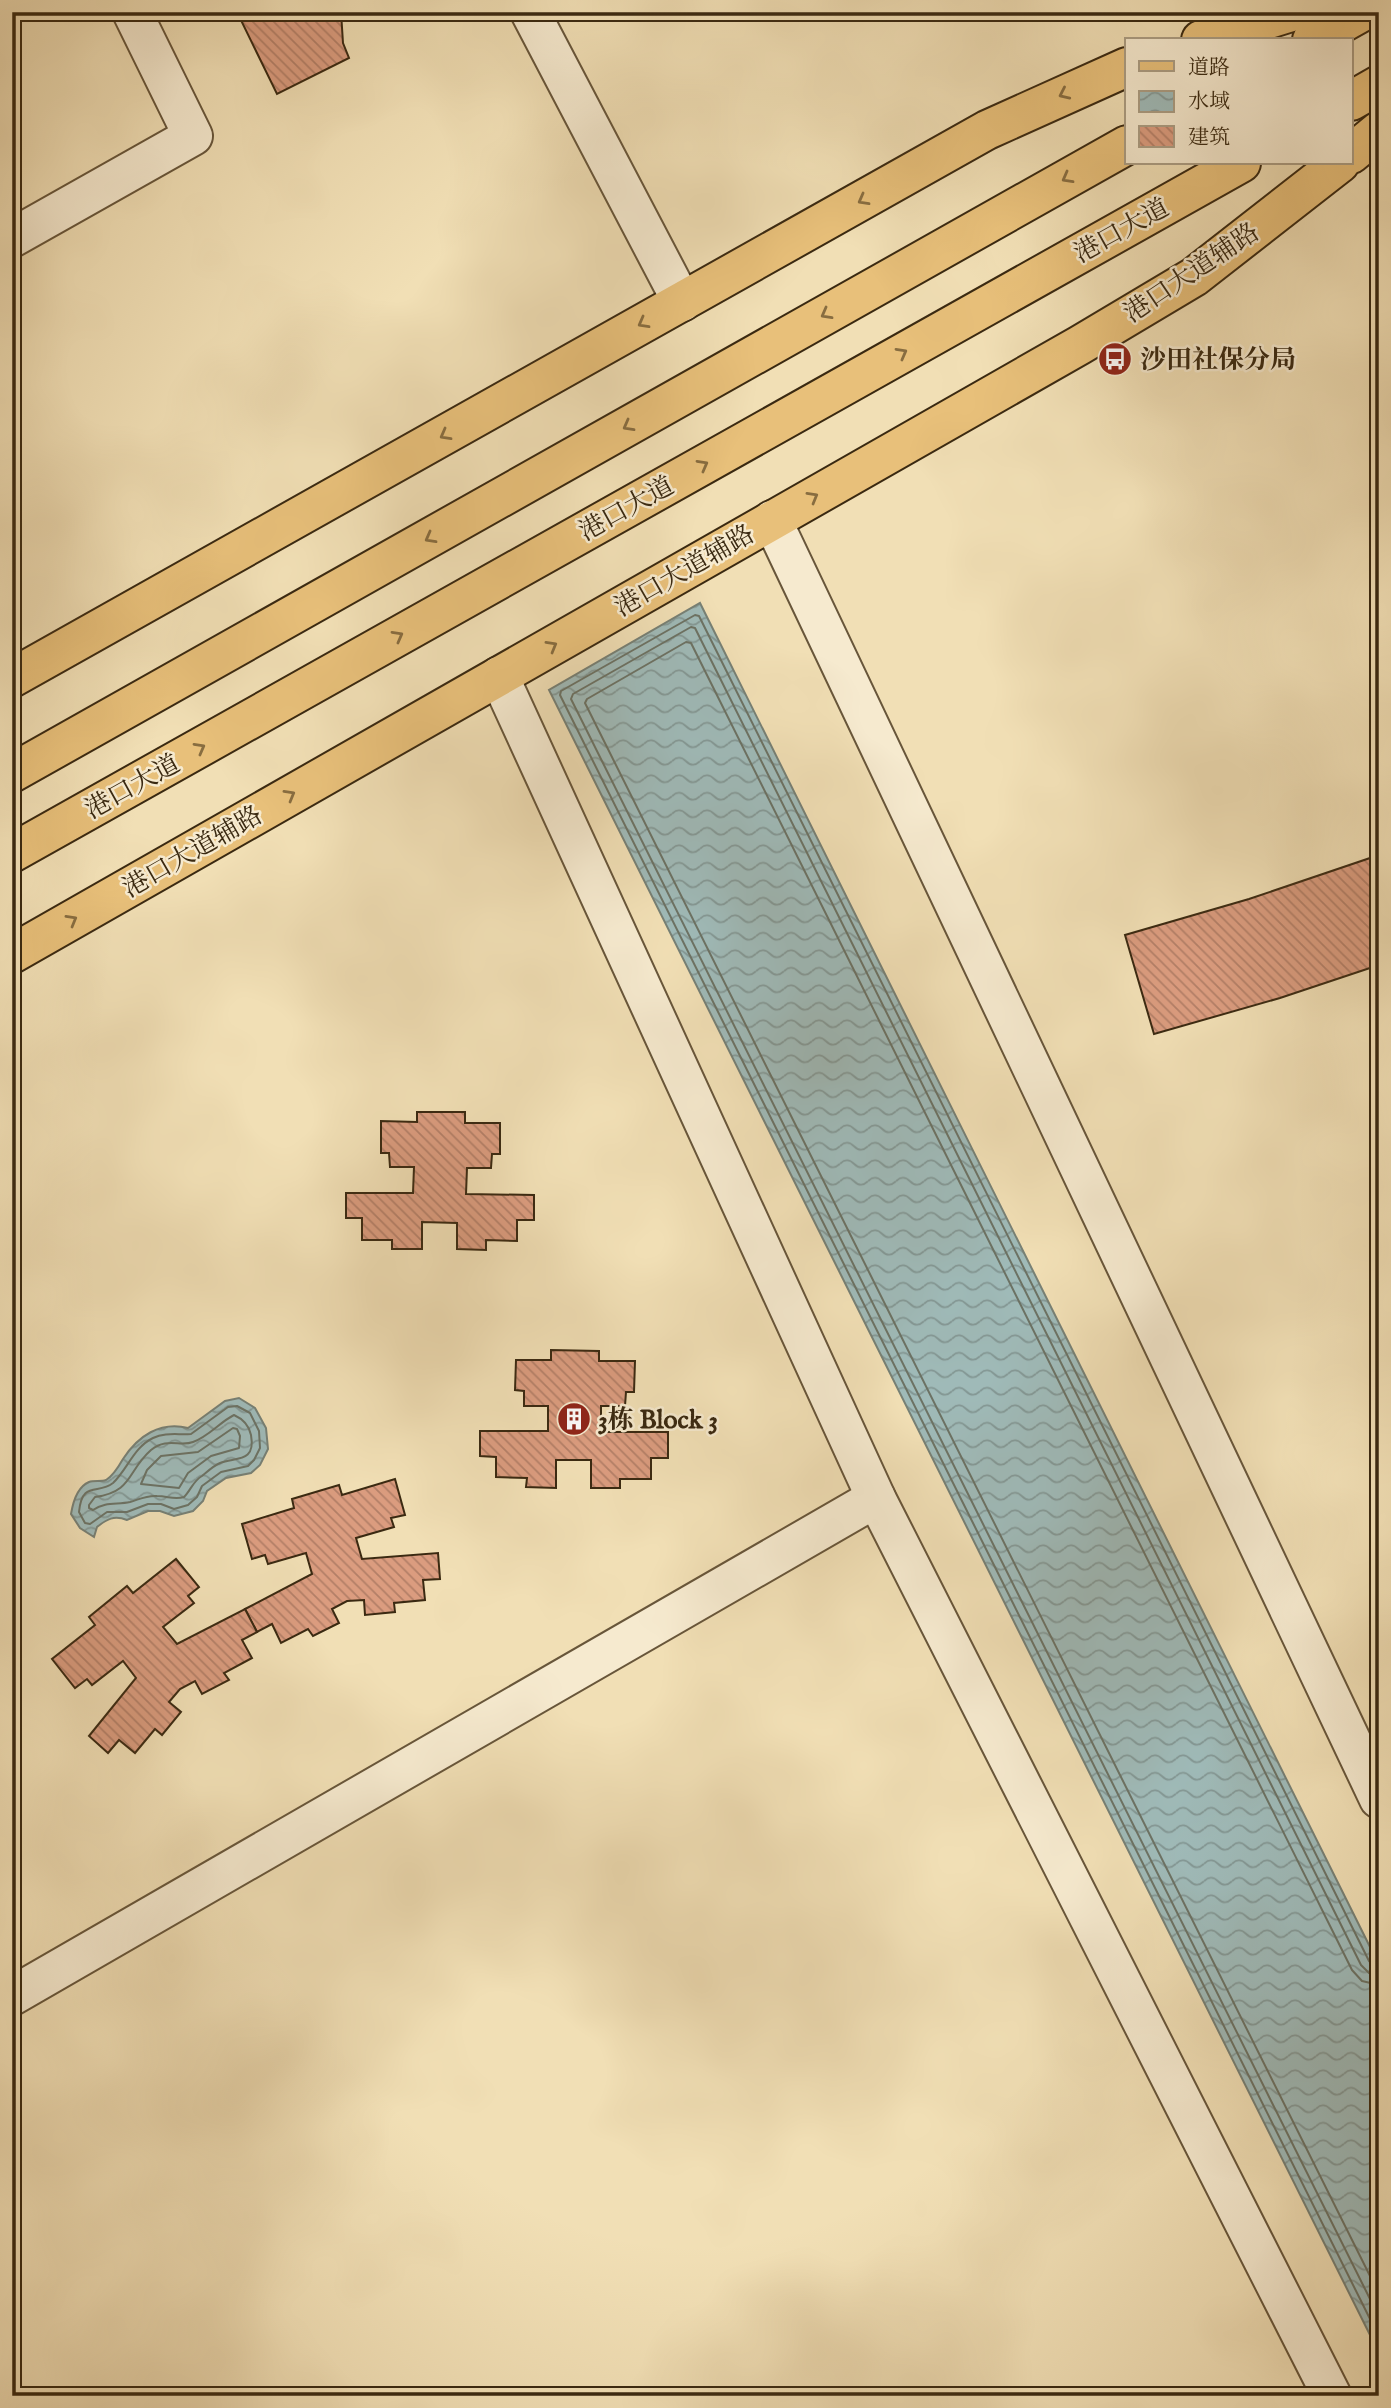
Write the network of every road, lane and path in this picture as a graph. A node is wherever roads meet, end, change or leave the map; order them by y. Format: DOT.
graph roads {
  1 [pos="132,12"];
  2 [pos="530,12"];
  3 [pos="1291,12"];
  4 [pos="1362,12"];
  5 [pos="1207,38"];
  6 [pos="1316,38"];
  7 [pos="1125,68"];
  8 [pos="1379,85"];
  9 [pos="1352,100"];
  10 [pos="1379,131"];
  11 [pos="1125,146"];
  12 [pos="1352,153"];
  13 [pos="1239,164"];
  14 [pos="1339,164"];
  15 [pos="12,238"];
  16 [pos="682,302"];
  17 [pos="772,520"];
  18 [pos="499,676"];
  19 [pos="12,678"];
  20 [pos="12,773"];
  21 [pos="12,853"];
  22 [pos="12,954"];
  23 [pos="876,1498"];
  24 [pos="1379,1799"];
  25 [pos="12,1996"];
  26 [pos="1332,2396"];
  1 -- 15 [label="street"];
  2 -- 16 [label="street"];
  3 -- 5 [label="main road"];
  4 -- 6 [label="main road"];
  7 -- 16 [label="main road, one-way"];
  8 -- 9 [label="main road"];
  10 -- 12 [label="main road"];
  11 -- 20 [label="main road, one-way"];
  21 -- 13 [label="main road, 港口大道, one-way"];
  17 -- 14 [label="main road, 港口大道辅路, one-way"];
  16 -- 19 [label="main road, one-way"];
  18 -- 17 [label="main road, 港口大道辅路, one-way"];
  17 -- 24 [label="street"];
  22 -- 18 [label="main road, 港口大道辅路, one-way"];
  18 -- 23 [label="street"];
  23 -- 25 [label="street"];
  23 -- 26 [label="street"];
}
